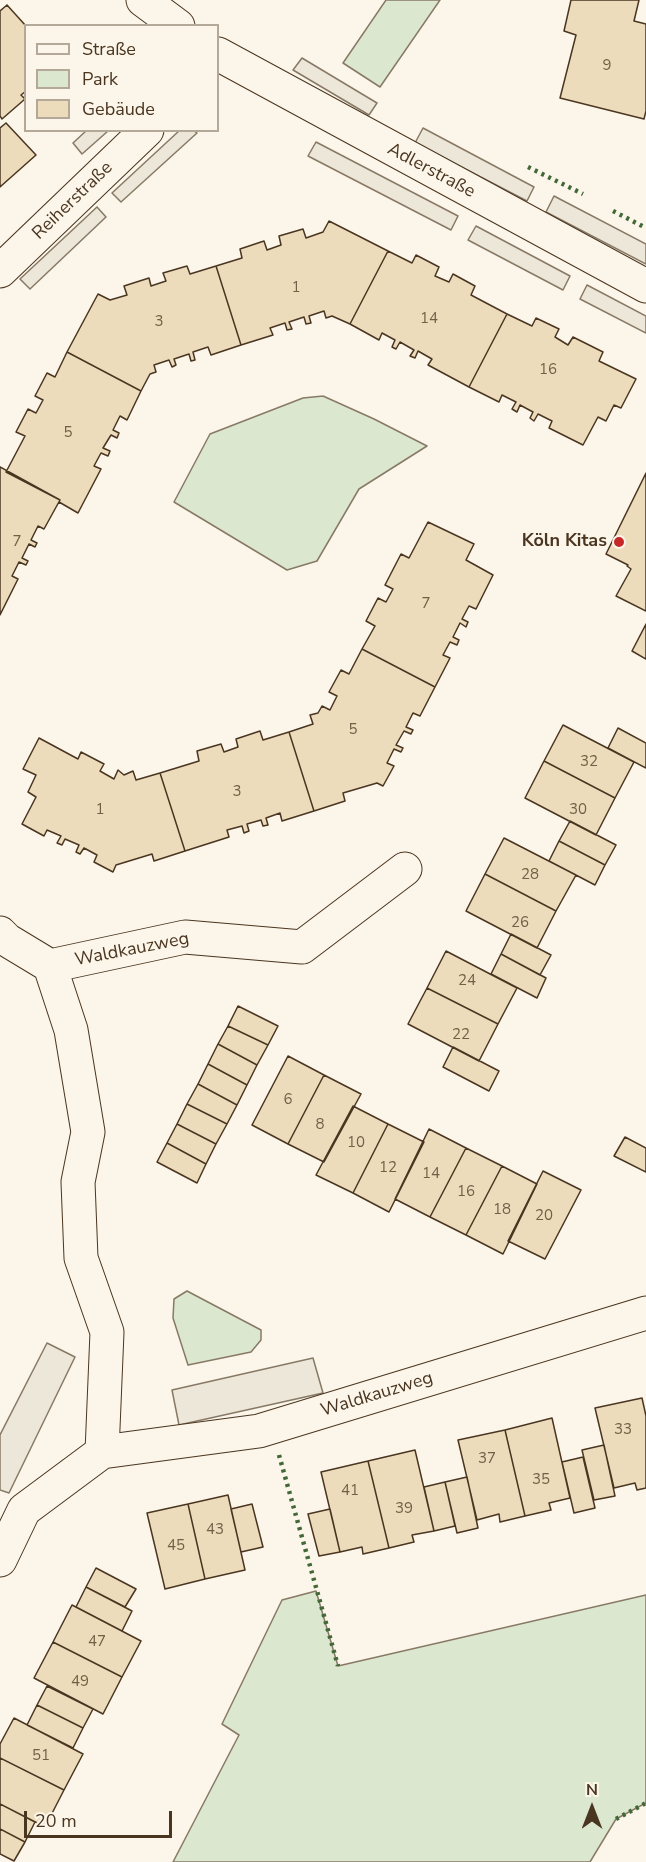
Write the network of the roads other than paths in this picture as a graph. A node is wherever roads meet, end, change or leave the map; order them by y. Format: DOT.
graph roads {
  1 [pos="143,0"];
  2 [pos="175,24"];
  3 [pos="219,58"];
  4 [pos="145,132"];
  5 [pos="0,271"];
  6 [pos="646,286"];
  7 [pos="405,869"];
  8 [pos="0,933"];
  9 [pos="50,966"];
  10 [pos="646,1313"];
  11 [pos="102,1452"];
  12 [pos="0,1560"];
  1 -- 2 [label="street"];
  3 -- 6 [label="street, Adlerstraße"];
  4 -- 5 [label="street, Reiherstraße"];
  7 -- 9 [label="street, Waldkauzweg"];
  8 -- 9 [label="street, Waldkauzweg"];
  9 -- 11 [label="street, Waldkauzweg"];
  10 -- 11 [label="street, Waldkauzweg"];
  11 -- 12 [label="street, Waldkauzweg"];
}
